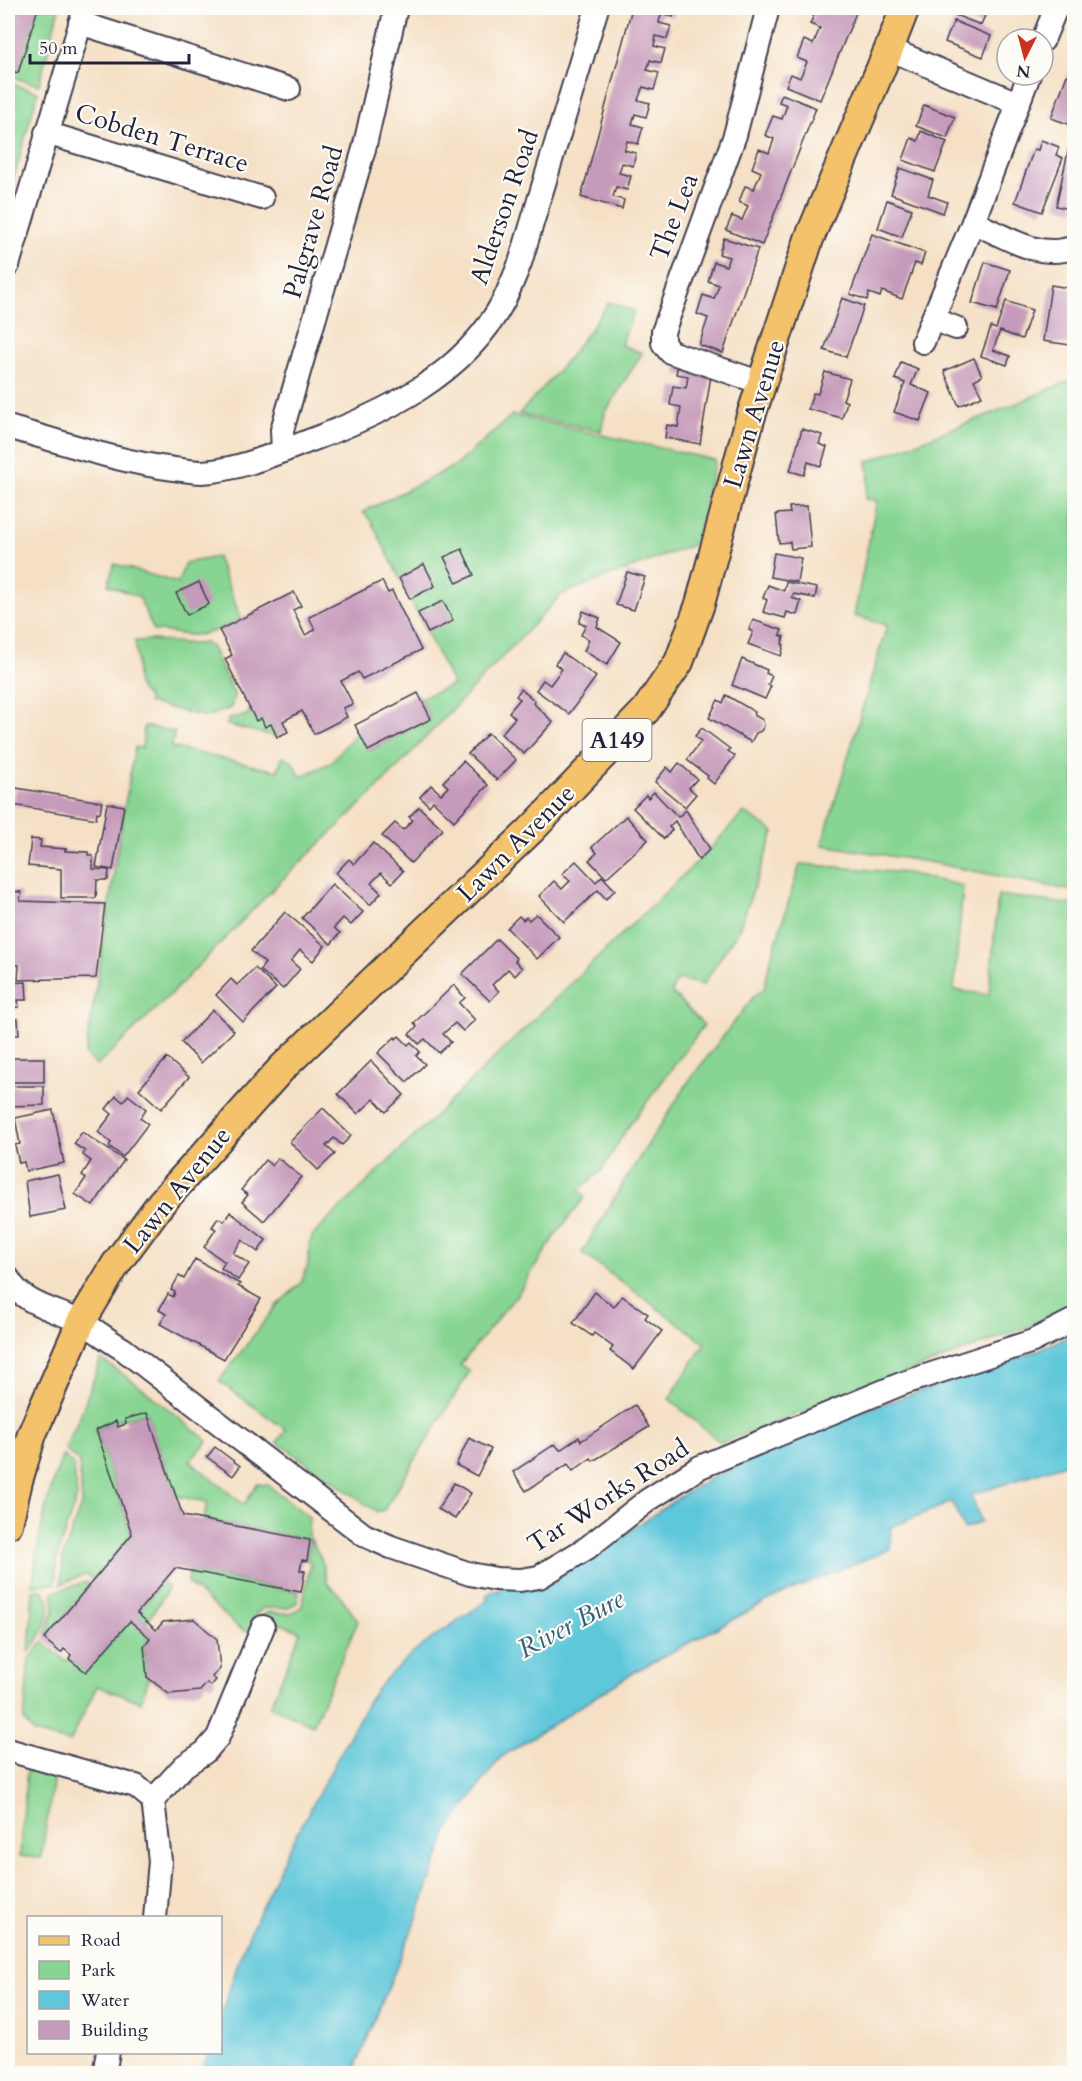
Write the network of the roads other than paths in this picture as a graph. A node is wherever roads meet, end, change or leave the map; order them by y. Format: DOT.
graph roads {
  1 [pos="396,8"];
  2 [pos="597,8"];
  3 [pos="768,8"];
  4 [pos="905,8"];
  5 [pos="1056,8"];
  6 [pos="83,15"];
  7 [pos="1048,27"];
  8 [pos="889,49"];
  9 [pos="1024,87"];
  10 [pos="289,89"];
  11 [pos="1017,102"];
  12 [pos="46,133"];
  13 [pos="262,198"];
  14 [pos="973,222"];
  15 [pos="1074,247"];
  16 [pos="8,265"];
  17 [pos="933,319"];
  18 [pos="956,328"];
  19 [pos="923,342"];
  20 [pos="762,383"];
  21 [pos="8,427"];
  22 [pos="283,451"];
  23 [pos="9,1283"];
  24 [pos="1074,1320"];
  25 [pos="81,1322"];
  26 [pos="8,1524"];
  27 [pos="263,1627"];
  28 [pos="8,1750"];
  29 [pos="153,1800"];
  30 [pos="156,1916"];
  31 [pos="108,2054"];
  32 [pos="104,2073"];
  1 -- 22 [label="street, Palgrave Road"];
  2 -- 22 [label="street, Alderson Road"];
  3 -- 20 [label="street, The Lea"];
  4 -- 8 [label="main road, Lawn Avenue / A149"];
  5 -- 7 [label="street"];
  6 -- 10 [label="street"];
  6 -- 12 [label="street"];
  8 -- 11 [label="street"];
  8 -- 20 [label="main road, Lawn Avenue / A149"];
  9 -- 11 [label="street"];
  11 -- 14 [label="street"];
  12 -- 13 [label="street, Cobden Terrace"];
  12 -- 16 [label="street"];
  14 -- 15 [label="street"];
  14 -- 17 [label="street"];
  17 -- 18 [label="street"];
  17 -- 19 [label="street"];
  20 -- 25 [label="main road, Lawn Avenue / A149"];
  21 -- 22 [label="street, Alderson Road"];
  23 -- 25 [label="street, Tar Works Road"];
  24 -- 25 [label="street, Tar Works Road"];
  25 -- 26 [label="main road, A149"];
  27 -- 29 [label="street"];
  28 -- 29 [label="street"];
  29 -- 30 [label="street"];
  31 -- 32 [label="street"];
}
